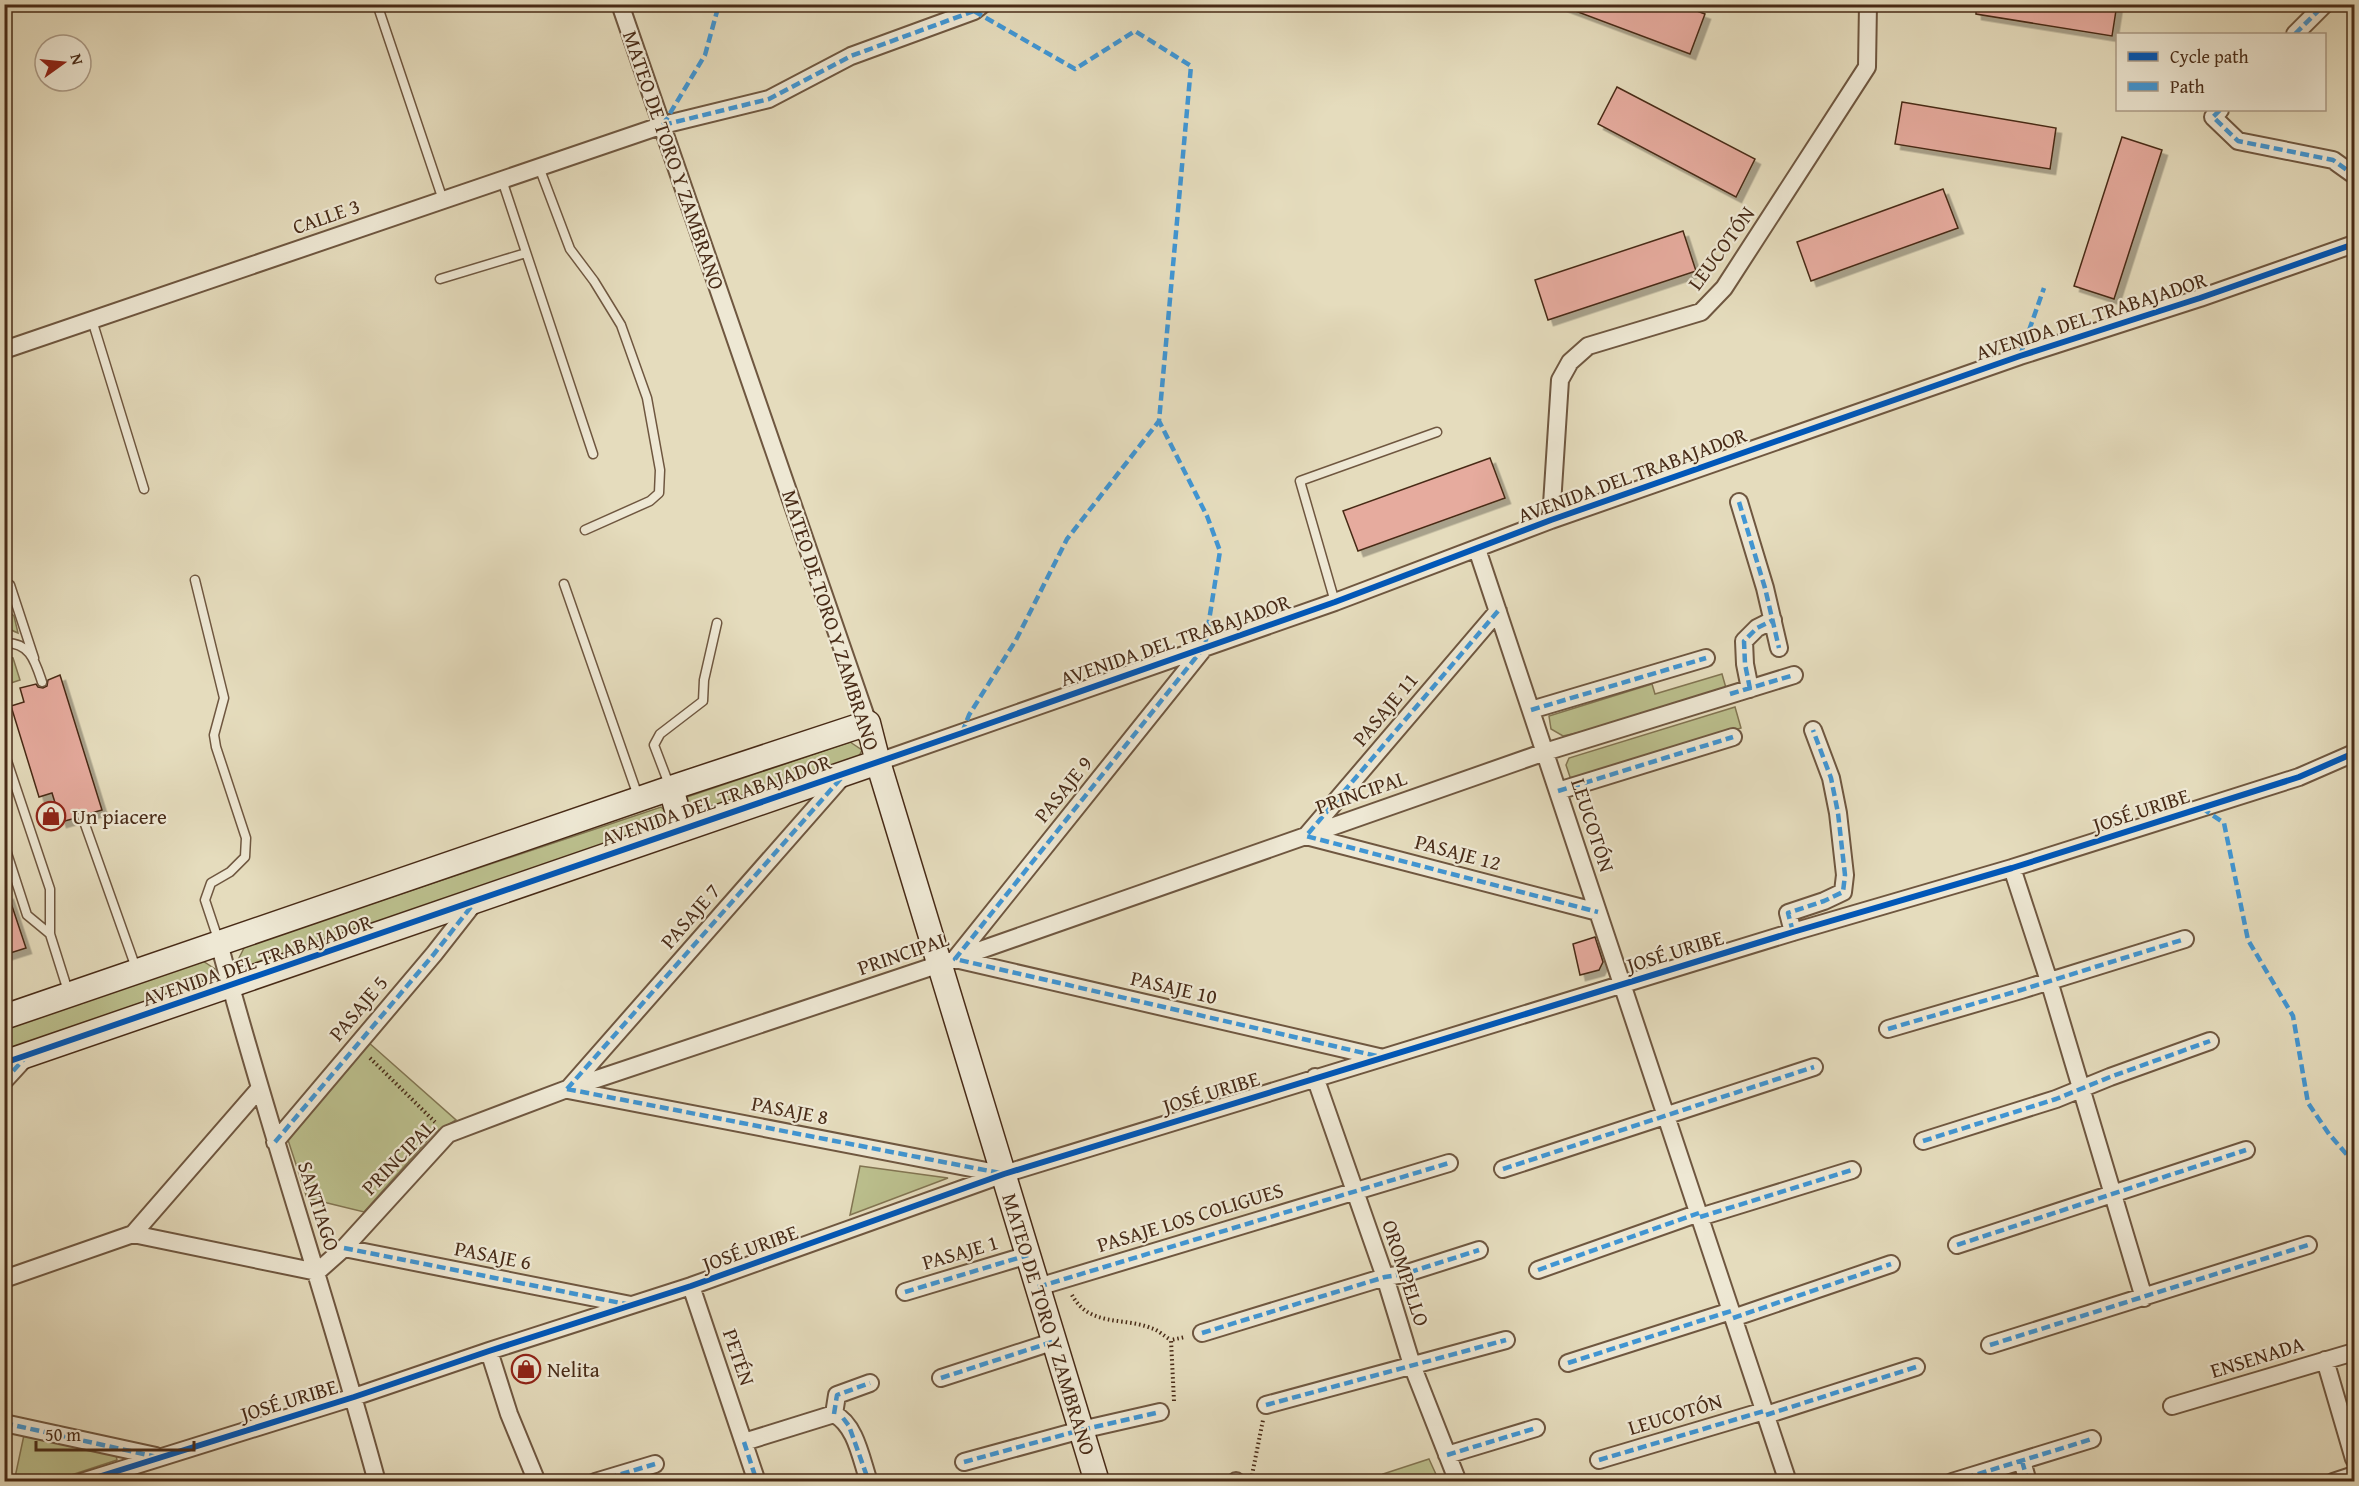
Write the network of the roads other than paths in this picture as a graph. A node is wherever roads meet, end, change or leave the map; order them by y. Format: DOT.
graph roads {
  1 [pos="14,4"];
  2 [pos="377,4"];
  3 [pos="620,4"];
  4 [pos="983,4"];
  5 [pos="1868,4"];
  6 [pos="2325,4"];
  7 [pos="4,8"];
  8 [pos="2296,33"];
  9 [pos="2219,111"];
  10 [pos="663,125"];
  11 [pos="539,167"];
  12 [pos="2355,175"];
  13 [pos="502,180"];
  14 [pos="443,200"];
  15 [pos="2355,244"];
  16 [pos="526,253"];
  17 [pos="440,279"];
  18 [pos="92,320"];
  19 [pos="4,350"];
  20 [pos="1437,432"];
  21 [pos="593,454"];
  22 [pos="144,489"];
  23 [pos="1739,502"];
  24 [pos="1551,520"];
  25 [pos="585,530"];
  26 [pos="1477,549"];
  27 [pos="195,580"];
  28 [pos="564,584"];
  29 [pos="4,587"];
  30 [pos="1335,602"];
  31 [pos="1498,611"];
  32 [pos="1773,620"];
  33 [pos="717,623"];
  34 [pos="4,643"];
  35 [pos="1205,646"];
  36 [pos="1779,648"];
  37 [pos="34,658"];
  38 [pos="1706,658"];
  39 [pos="1794,675"];
  40 [pos="42,682"];
  41 [pos="1750,689"];
  42 [pos="1531,710"];
  43 [pos="868,723"];
  44 [pos="1813,730"];
  45 [pos="1733,737"];
  46 [pos="4,752"];
  47 [pos="1545,752"];
  48 [pos="2355,753"];
  49 [pos="878,762"];
  50 [pos="846,773"];
  51 [pos="671,788"];
  52 [pos="1558,791"];
  53 [pos="639,799"];
  54 [pos="82,816"];
  55 [pos="682,828"];
  56 [pos="1306,836"];
  57 [pos="4,844"];
  58 [pos="2012,868"];
  59 [pos="474,903"];
  60 [pos="1598,912"];
  61 [pos="1793,932"];
  62 [pos="50,934"];
  63 [pos="2185,939"];
  64 [pos="219,943"];
  65 [pos="947,962"];
  66 [pos="137,971"];
  67 [pos="2049,981"];
  68 [pos="1622,984"];
  69 [pos="230,986"];
  70 [pos="69,995"];
  71 [pos="4,1017"];
  72 [pos="1888,1029"];
  73 [pos="2210,1041"];
  74 [pos="1383,1058"];
  75 [pos="16,1060"];
  76 [pos="1814,1067"];
  77 [pos="1315,1077"];
  78 [pos="4,1081"];
  79 [pos="260,1088"];
  80 [pos="2081,1088"];
  81 [pos="567,1089"];
  82 [pos="1666,1116"];
  83 [pos="1923,1141"];
  84 [pos="275,1142"];
  85 [pos="2246,1150"];
  86 [pos="1449,1164"];
  87 [pos="1503,1169"];
  88 [pos="1852,1170"];
  89 [pos="1004,1174"];
  90 [pos="1355,1190"];
  91 [pos="2113,1194"];
  92 [pos="1699,1215"];
  93 [pos="133,1234"];
  94 [pos="1957,1245"];
  95 [pos="2308,1245"];
  96 [pos="344,1248"];
  97 [pos="1479,1250"];
  98 [pos="1028,1255"];
  99 [pos="1891,1264"];
  100 [pos="1538,1270"];
  101 [pos="317,1272"];
  102 [pos="1385,1276"];
  103 [pos="4,1279"];
  104 [pos="691,1287"];
  105 [pos="1038,1287"];
  106 [pos="905,1292"];
  107 [pos="2144,1298"];
  108 [pos="632,1306"];
  109 [pos="1732,1314"];
  110 [pos="1202,1333"];
  111 [pos="1506,1340"];
  112 [pos="1055,1341"];
  113 [pos="1990,1345"];
  114 [pos="489,1351"];
  115 [pos="2355,1352"];
  116 [pos="2325,1360"];
  117 [pos="1568,1363"];
  118 [pos="1412,1365"];
  119 [pos="1916,1367"];
  120 [pos="941,1378"];
  121 [pos="870,1383"];
  122 [pos="354,1397"];
  123 [pos="1266,1405"];
  124 [pos="2172,1406"];
  125 [pos="1160,1412"];
  126 [pos="1765,1413"];
  127 [pos="834,1414"];
  128 [pos="4,1423"];
  129 [pos="1536,1428"];
  130 [pos="1081,1430"];
  131 [pos="2092,1440"];
  132 [pos="744,1442"];
  133 [pos="1447,1455"];
  134 [pos="158,1457"];
  135 [pos="2355,1459"];
  136 [pos="1599,1460"];
  137 [pos="2022,1461"];
  138 [pos="964,1462"];
  139 [pos="655,1464"];
  140 [pos="2355,1475"];
  141 [pos="82,1482"];
  142 [pos="377,1482"];
  143 [pos="537,1482"];
  144 [pos="596,1482"];
  145 [pos="757,1482"];
  146 [pos="869,1482"];
  147 [pos="1097,1482"];
  148 [pos="1458,1482"];
  149 [pos="1788,1482"];
  150 [pos="1952,1482"];
  151 [pos="2028,1482"];
  152 [pos="2333,1482"];
  1 -- 7 [label="lane"];
  2 -- 14 [label="lane"];
  3 -- 10 [label="street, MATEO DE TORO Y ZAMBRANO"];
  4 -- 10 [label="street, CALLE 3"];
  5 -- 24 [label="street, LEUCOTÓN"];
  6 -- 8 [label="street"];
  9 -- 12 [label="street"];
  10 -- 11 [label="street, CALLE 3"];
  10 -- 43 [label="street, MATEO DE TORO Y ZAMBRANO"];
  11 -- 13 [label="street, CALLE 3"];
  11 -- 25 [label="lane"];
  13 -- 14 [label="street, CALLE 3"];
  13 -- 16 [label="lane"];
  14 -- 18 [label="street, CALLE 3"];
  15 -- 24 [label="street, AVENIDA DEL TRABAJADOR"];
  16 -- 17 [label="lane"];
  16 -- 21 [label="lane"];
  18 -- 19 [label="street, CALLE 3"];
  18 -- 22 [label="lane"];
  20 -- 30 [label="lane"];
  23 -- 32 [label="street"];
  24 -- 26 [label="street, AVENIDA DEL TRABAJADOR"];
  26 -- 30 [label="street, AVENIDA DEL TRABAJADOR"];
  26 -- 31 [label="street, LEUCOTÓN"];
  27 -- 64 [label="lane"];
  28 -- 53 [label="lane"];
  29 -- 37 [label="lane"];
  30 -- 35 [label="street, AVENIDA DEL TRABAJADOR"];
  31 -- 42 [label="street, LEUCOTÓN"];
  31 -- 56 [label="street, PASAJE 11"];
  32 -- 36 [label="street"];
  32 -- 41 [label="street"];
  33 -- 51 [label="lane"];
  34 -- 37 [label="lane"];
  35 -- 49 [label="street, AVENIDA DEL TRABAJADOR"];
  35 -- 65 [label="street, PASAJE 9"];
  37 -- 40 [label="lane"];
  38 -- 42 [label="street"];
  39 -- 41 [label="street, PRINCIPAL"];
  41 -- 47 [label="street, PRINCIPAL"];
  42 -- 47 [label="street, LEUCOTÓN"];
  43 -- 49 [label="street, MATEO DE TORO Y ZAMBRANO"];
  43 -- 51 [label="street, AVENIDA DEL TRABAJADOR"];
  44 -- 61 [label="street"];
  45 -- 52 [label="street"];
  46 -- 62 [label="lane"];
  47 -- 52 [label="street, LEUCOTÓN"];
  47 -- 56 [label="street, PRINCIPAL"];
  48 -- 58 [label="street, JOSÉ URIBE"];
  49 -- 50 [label="street, AVENIDA DEL TRABAJADOR"];
  49 -- 65 [label="street, MATEO DE TORO Y ZAMBRANO"];
  50 -- 55 [label="street, AVENIDA DEL TRABAJADOR"];
  50 -- 81 [label="street, PASAJE 7"];
  51 -- 53 [label="street, AVENIDA DEL TRABAJADOR"];
  51 -- 55 [label="street"];
  52 -- 60 [label="street, LEUCOTÓN"];
  53 -- 64 [label="street, AVENIDA DEL TRABAJADOR"];
  54 -- 66 [label="lane"];
  55 -- 59 [label="street, AVENIDA DEL TRABAJADOR"];
  56 -- 60 [label="street, PASAJE 12"];
  56 -- 65 [label="street, PRINCIPAL"];
  57 -- 62 [label="lane"];
  58 -- 61 [label="street, JOSÉ URIBE"];
  58 -- 67 [label="street"];
  59 -- 69 [label="street, AVENIDA DEL TRABAJADOR"];
  59 -- 84 [label="street, PASAJE 5"];
  60 -- 68 [label="street, LEUCOTÓN"];
  61 -- 68 [label="street, JOSÉ URIBE"];
  62 -- 70 [label="lane"];
  63 -- 67 [label="street"];
  64 -- 66 [label="street, AVENIDA DEL TRABAJADOR"];
  64 -- 69 [label="street, SANTIAGO"];
  65 -- 74 [label="street, PASAJE 10"];
  65 -- 81 [label="street, PRINCIPAL"];
  65 -- 89 [label="street, MATEO DE TORO Y ZAMBRANO"];
  66 -- 70 [label="street, AVENIDA DEL TRABAJADOR"];
  67 -- 72 [label="street"];
  67 -- 80 [label="street"];
  68 -- 74 [label="street, JOSÉ URIBE"];
  68 -- 82 [label="street, LEUCOTÓN"];
  69 -- 75 [label="street, AVENIDA DEL TRABAJADOR"];
  69 -- 79 [label="street, SANTIAGO"];
  70 -- 71 [label="street, AVENIDA DEL TRABAJADOR"];
  73 -- 80 [label="street"];
  74 -- 77 [label="street, JOSÉ URIBE"];
  75 -- 78 [label="street"];
  76 -- 82 [label="street"];
  77 -- 89 [label="street, JOSÉ URIBE"];
  77 -- 90 [label="street, OROMPELLO"];
  79 -- 84 [label="street, SANTIAGO"];
  79 -- 93 [label="street"];
  80 -- 83 [label="street"];
  80 -- 91 [label="street"];
  81 -- 89 [label="street, PASAJE 8"];
  81 -- 96 [label="street, PRINCIPAL"];
  82 -- 87 [label="street"];
  82 -- 92 [label="street, LEUCOTÓN"];
  84 -- 101 [label="street, SANTIAGO"];
  85 -- 91 [label="street"];
  86 -- 90 [label="street, PASAJE LOS COLIGUES"];
  88 -- 92 [label="street"];
  89 -- 98 [label="street, MATEO DE TORO Y ZAMBRANO"];
  89 -- 104 [label="street, JOSÉ URIBE"];
  90 -- 102 [label="street, OROMPELLO"];
  90 -- 105 [label="street, PASAJE LOS COLIGUES"];
  91 -- 94 [label="street"];
  91 -- 107 [label="street"];
  92 -- 100 [label="street"];
  92 -- 109 [label="street, LEUCOTÓN"];
  93 -- 101 [label="street"];
  93 -- 103 [label="street"];
  95 -- 107 [label="street"];
  96 -- 101 [label="street, PRINCIPAL"];
  96 -- 108 [label="street, PASAJE 6"];
  97 -- 102 [label="street"];
  98 -- 105 [label="street, MATEO DE TORO Y ZAMBRANO"];
  98 -- 106 [label="street, PASAJE 1"];
  99 -- 109 [label="street"];
  101 -- 122 [label="street, SANTIAGO"];
  102 -- 110 [label="street"];
  102 -- 118 [label="street, OROMPELLO"];
  104 -- 108 [label="street, JOSÉ URIBE"];
  104 -- 132 [label="street, PETÉN"];
  105 -- 112 [label="street, MATEO DE TORO Y ZAMBRANO"];
  107 -- 113 [label="street"];
  108 -- 114 [label="street, JOSÉ URIBE"];
  109 -- 117 [label="street"];
  109 -- 126 [label="street, LEUCOTÓN"];
  111 -- 118 [label="street"];
  112 -- 120 [label="street"];
  112 -- 130 [label="street, MATEO DE TORO Y ZAMBRANO"];
  114 -- 122 [label="street, JOSÉ URIBE"];
  114 -- 143 [label="street"];
  115 -- 116 [label="street, ENSENADA"];
  116 -- 124 [label="street, ENSENADA"];
  116 -- 135 [label="street"];
  118 -- 123 [label="street"];
  118 -- 133 [label="street, OROMPELLO"];
  119 -- 126 [label="street, LEUCOTÓN"];
  121 -- 127 [label="street"];
  122 -- 134 [label="street, JOSÉ URIBE"];
  122 -- 142 [label="street, SANTIAGO"];
  125 -- 130 [label="street"];
  126 -- 136 [label="street, LEUCOTÓN"];
  126 -- 149 [label="street, LEUCOTÓN"];
  127 -- 132 [label="street"];
  127 -- 146 [label="street"];
  128 -- 134 [label="street"];
  129 -- 133 [label="street"];
  130 -- 138 [label="street"];
  130 -- 147 [label="street, MATEO DE TORO Y ZAMBRANO"];
  131 -- 137 [label="street"];
  132 -- 145 [label="street, PETÉN"];
  133 -- 148 [label="street, OROMPELLO"];
  134 -- 141 [label="street, JOSÉ URIBE"];
  137 -- 150 [label="street"];
  137 -- 151 [label="street"];
  139 -- 144 [label="street"];
  140 -- 152 [label="street"];
}
